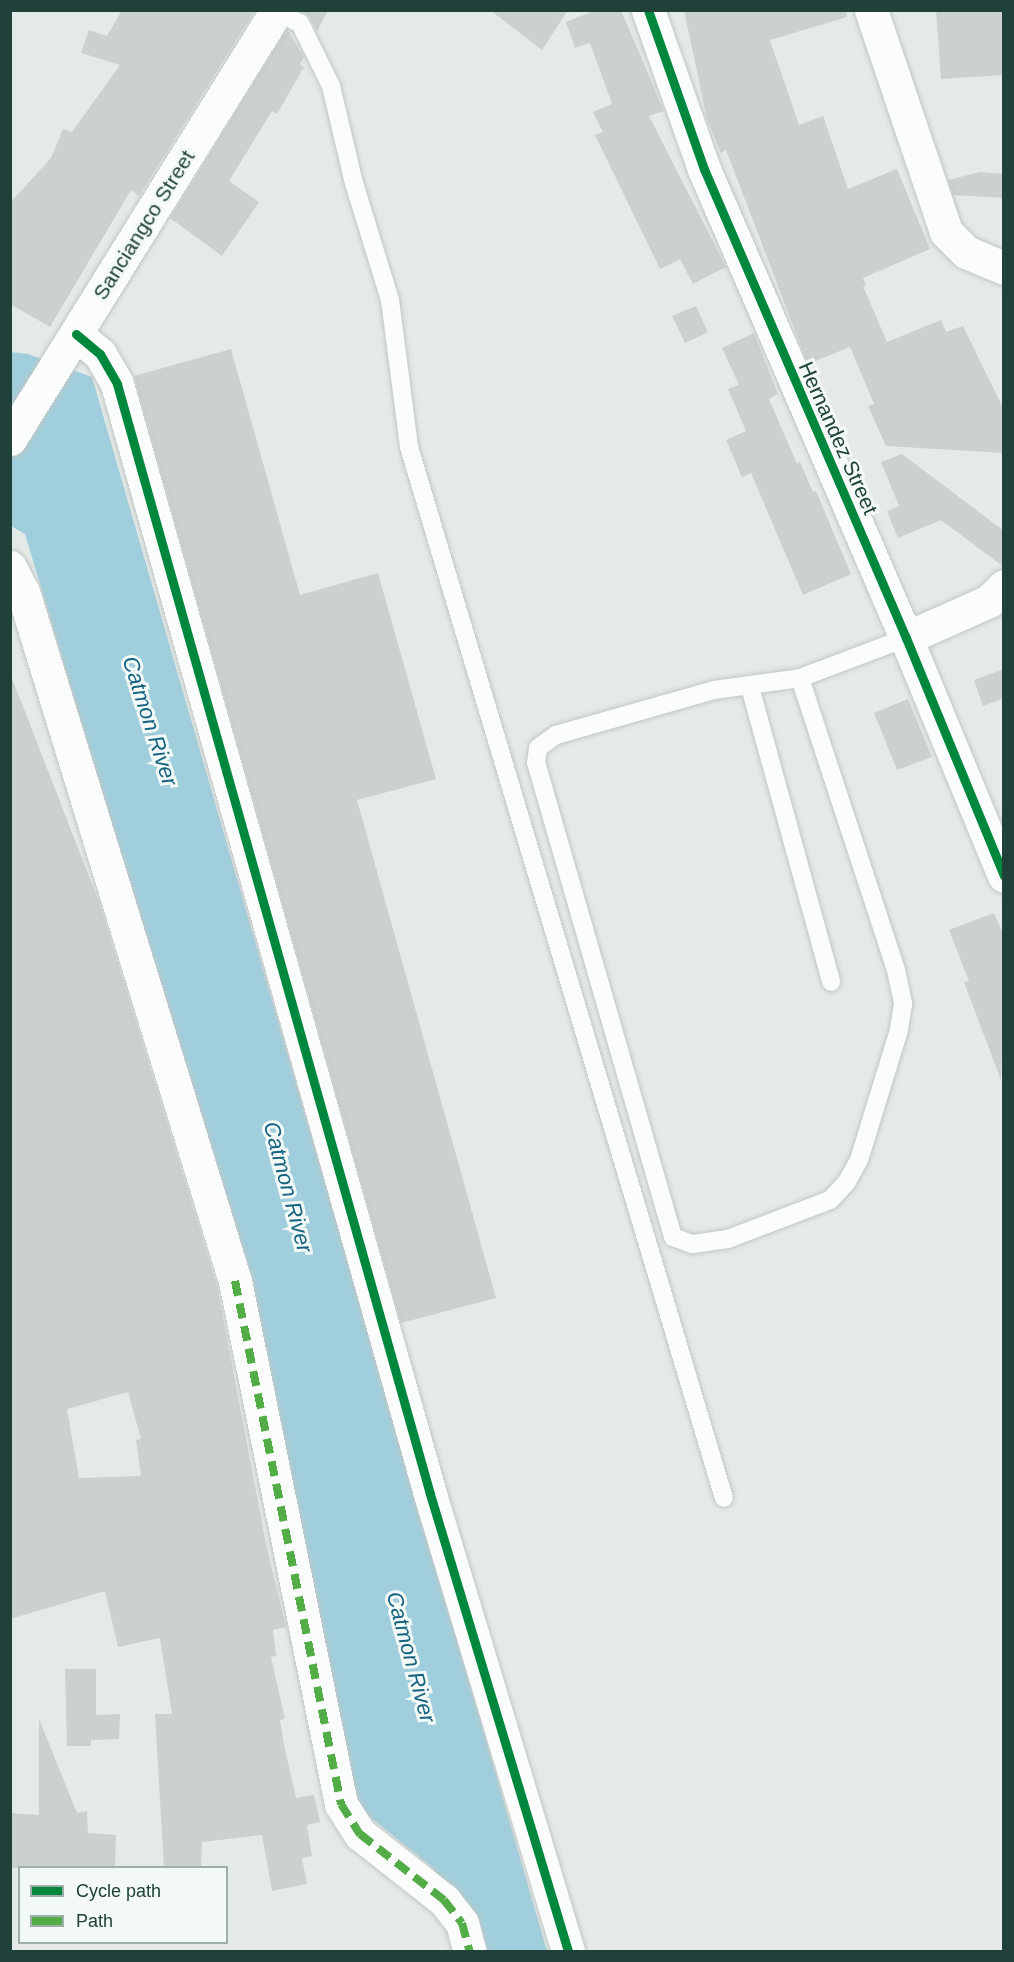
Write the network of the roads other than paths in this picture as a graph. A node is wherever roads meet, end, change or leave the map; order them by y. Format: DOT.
graph roads {
  1 [pos="648,10"];
  2 [pos="871,10"];
  3 [pos="277,11"];
  4 [pos="1004,268"];
  5 [pos="76,334"];
  6 [pos="10,439"];
  7 [pos="10,567"];
  8 [pos="1004,586"];
  9 [pos="906,638"];
  10 [pos="800,678"];
  11 [pos="750,687"];
  12 [pos="1004,876"];
  13 [pos="831,982"];
  14 [pos="724,1498"];
  15 [pos="471,1952"];
  16 [pos="568,1952"];
  1 -- 9 [label="street, Hernandez Street"];
  2 -- 4 [label="street"];
  3 -- 5 [label="street, Sanciangco Street"];
  3 -- 14 [label="lane"];
  5 -- 6 [label="street, Sanciangco Street"];
  5 -- 16 [label="street"];
  7 -- 15 [label="street"];
  8 -- 9 [label="street"];
  9 -- 10 [label="lane"];
  9 -- 12 [label="street, Hernandez Street"];
  10 -- 11 [label="lane"];
  10 -- 11 [label="lane"];
  11 -- 13 [label="lane"];
}
